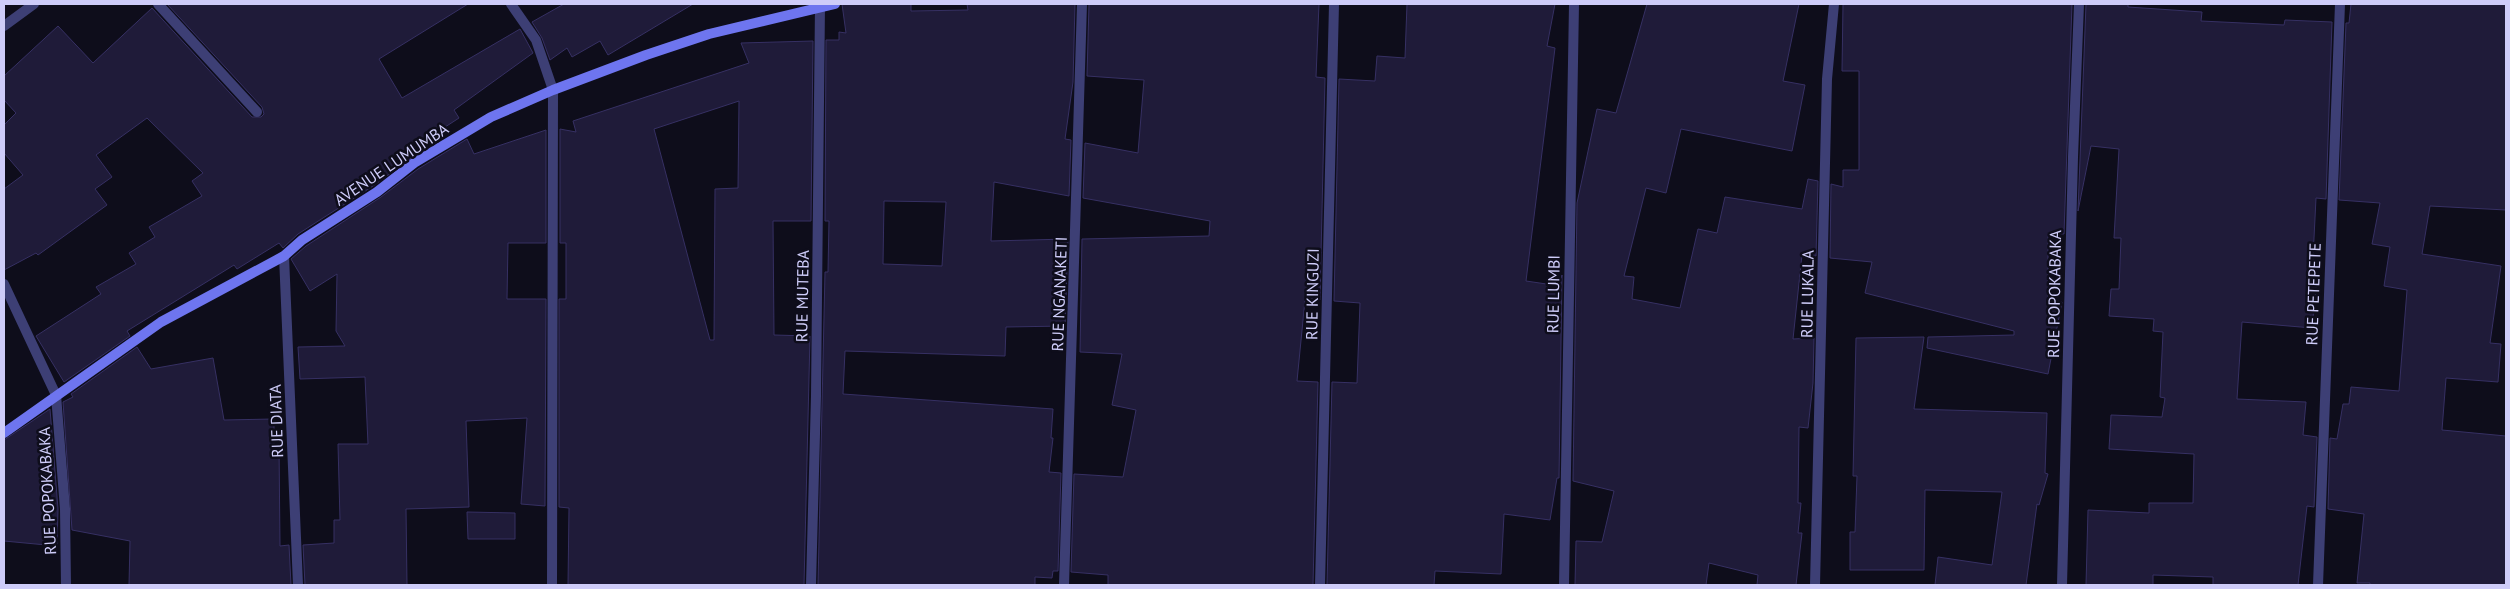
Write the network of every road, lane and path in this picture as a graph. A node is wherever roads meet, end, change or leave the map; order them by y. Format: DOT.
graph roads {
  1 [pos="34,4"];
  2 [pos="158,4"];
  3 [pos="511,4"];
  4 [pos="835,4"];
  5 [pos="1082,4"];
  6 [pos="1334,4"];
  7 [pos="1574,4"];
  8 [pos="1834,4"];
  9 [pos="2079,4"];
  10 [pos="2340,4"];
  11 [pos="821,6"];
  12 [pos="4,26"];
  13 [pos="553,90"];
  14 [pos="257,112"];
  15 [pos="284,256"];
  16 [pos="4,284"];
  17 [pos="56,396"];
  18 [pos="4,433"];
  19 [pos="66,585"];
  20 [pos="298,585"];
  21 [pos="552,585"];
  22 [pos="811,585"];
  23 [pos="1064,585"];
  24 [pos="1320,585"];
  25 [pos="1564,585"];
  26 [pos="1815,585"];
  27 [pos="2062,585"];
  28 [pos="2318,585"];
  1 -- 12 [label="street"];
  2 -- 14 [label="street"];
  3 -- 13 [label="street"];
  4 -- 11 [label="street, AVENUE LUMUMBA"];
  5 -- 23 [label="street, RUE NGANAKETI"];
  6 -- 24 [label="street, RUE KINGUZI"];
  7 -- 25 [label="street, RUE LUMBI"];
  8 -- 26 [label="street, RUE LUKALA"];
  9 -- 27 [label="street, RUE POPOKABAKA"];
  10 -- 28 [label="street, RUE PETEPETE"];
  11 -- 13 [label="street, AVENUE LUMUMBA"];
  11 -- 22 [label="street, RUE MUTEBA"];
  13 -- 15 [label="street, AVENUE LUMUMBA"];
  13 -- 21 [label="street"];
  15 -- 17 [label="street, AVENUE LUMUMBA"];
  15 -- 20 [label="street, RUE DIATA"];
  16 -- 17 [label="street"];
  17 -- 18 [label="street, AVENUE LUMUMBA"];
  17 -- 19 [label="street, RUE POPOKABAKA"];
}
